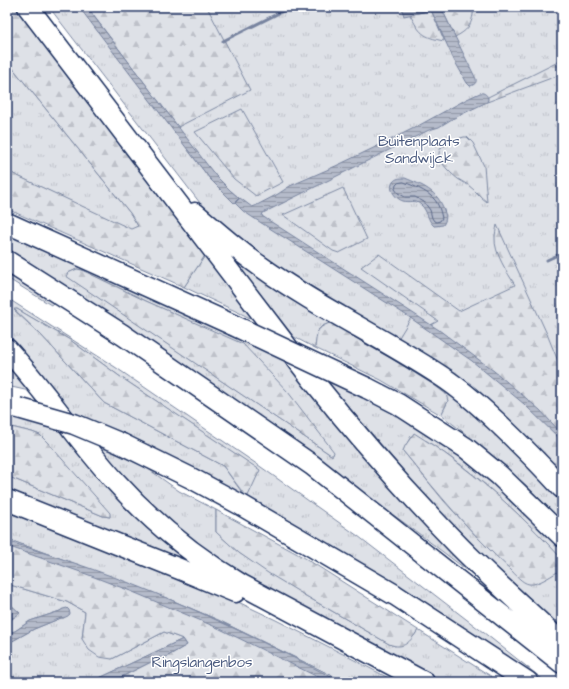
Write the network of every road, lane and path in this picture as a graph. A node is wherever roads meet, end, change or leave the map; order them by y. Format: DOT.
graph roads {
  1 [pos="28,7"];
  2 [pos="164,187"];
  3 [pos="7,223"];
  4 [pos="7,261"];
  5 [pos="7,349"];
  6 [pos="12,406"];
  7 [pos="562,488"];
  8 [pos="7,500"];
  9 [pos="562,536"];
  10 [pos="562,643"];
  11 [pos="357,645"];
  12 [pos="562,663"];
  13 [pos="424,682"];
  14 [pos="528,682"];
  1 -- 2 [label="highway"];
  2 -- 7 [label="highway"];
  2 -- 10 [label="highway"];
  3 -- 9 [label="highway, bridge"];
  4 -- 12 [label="highway"];
  5 -- 11 [label="highway"];
  6 -- 14 [label="highway, bridge"];
  8 -- 11 [label="highway"];
  11 -- 13 [label="highway"];
}
